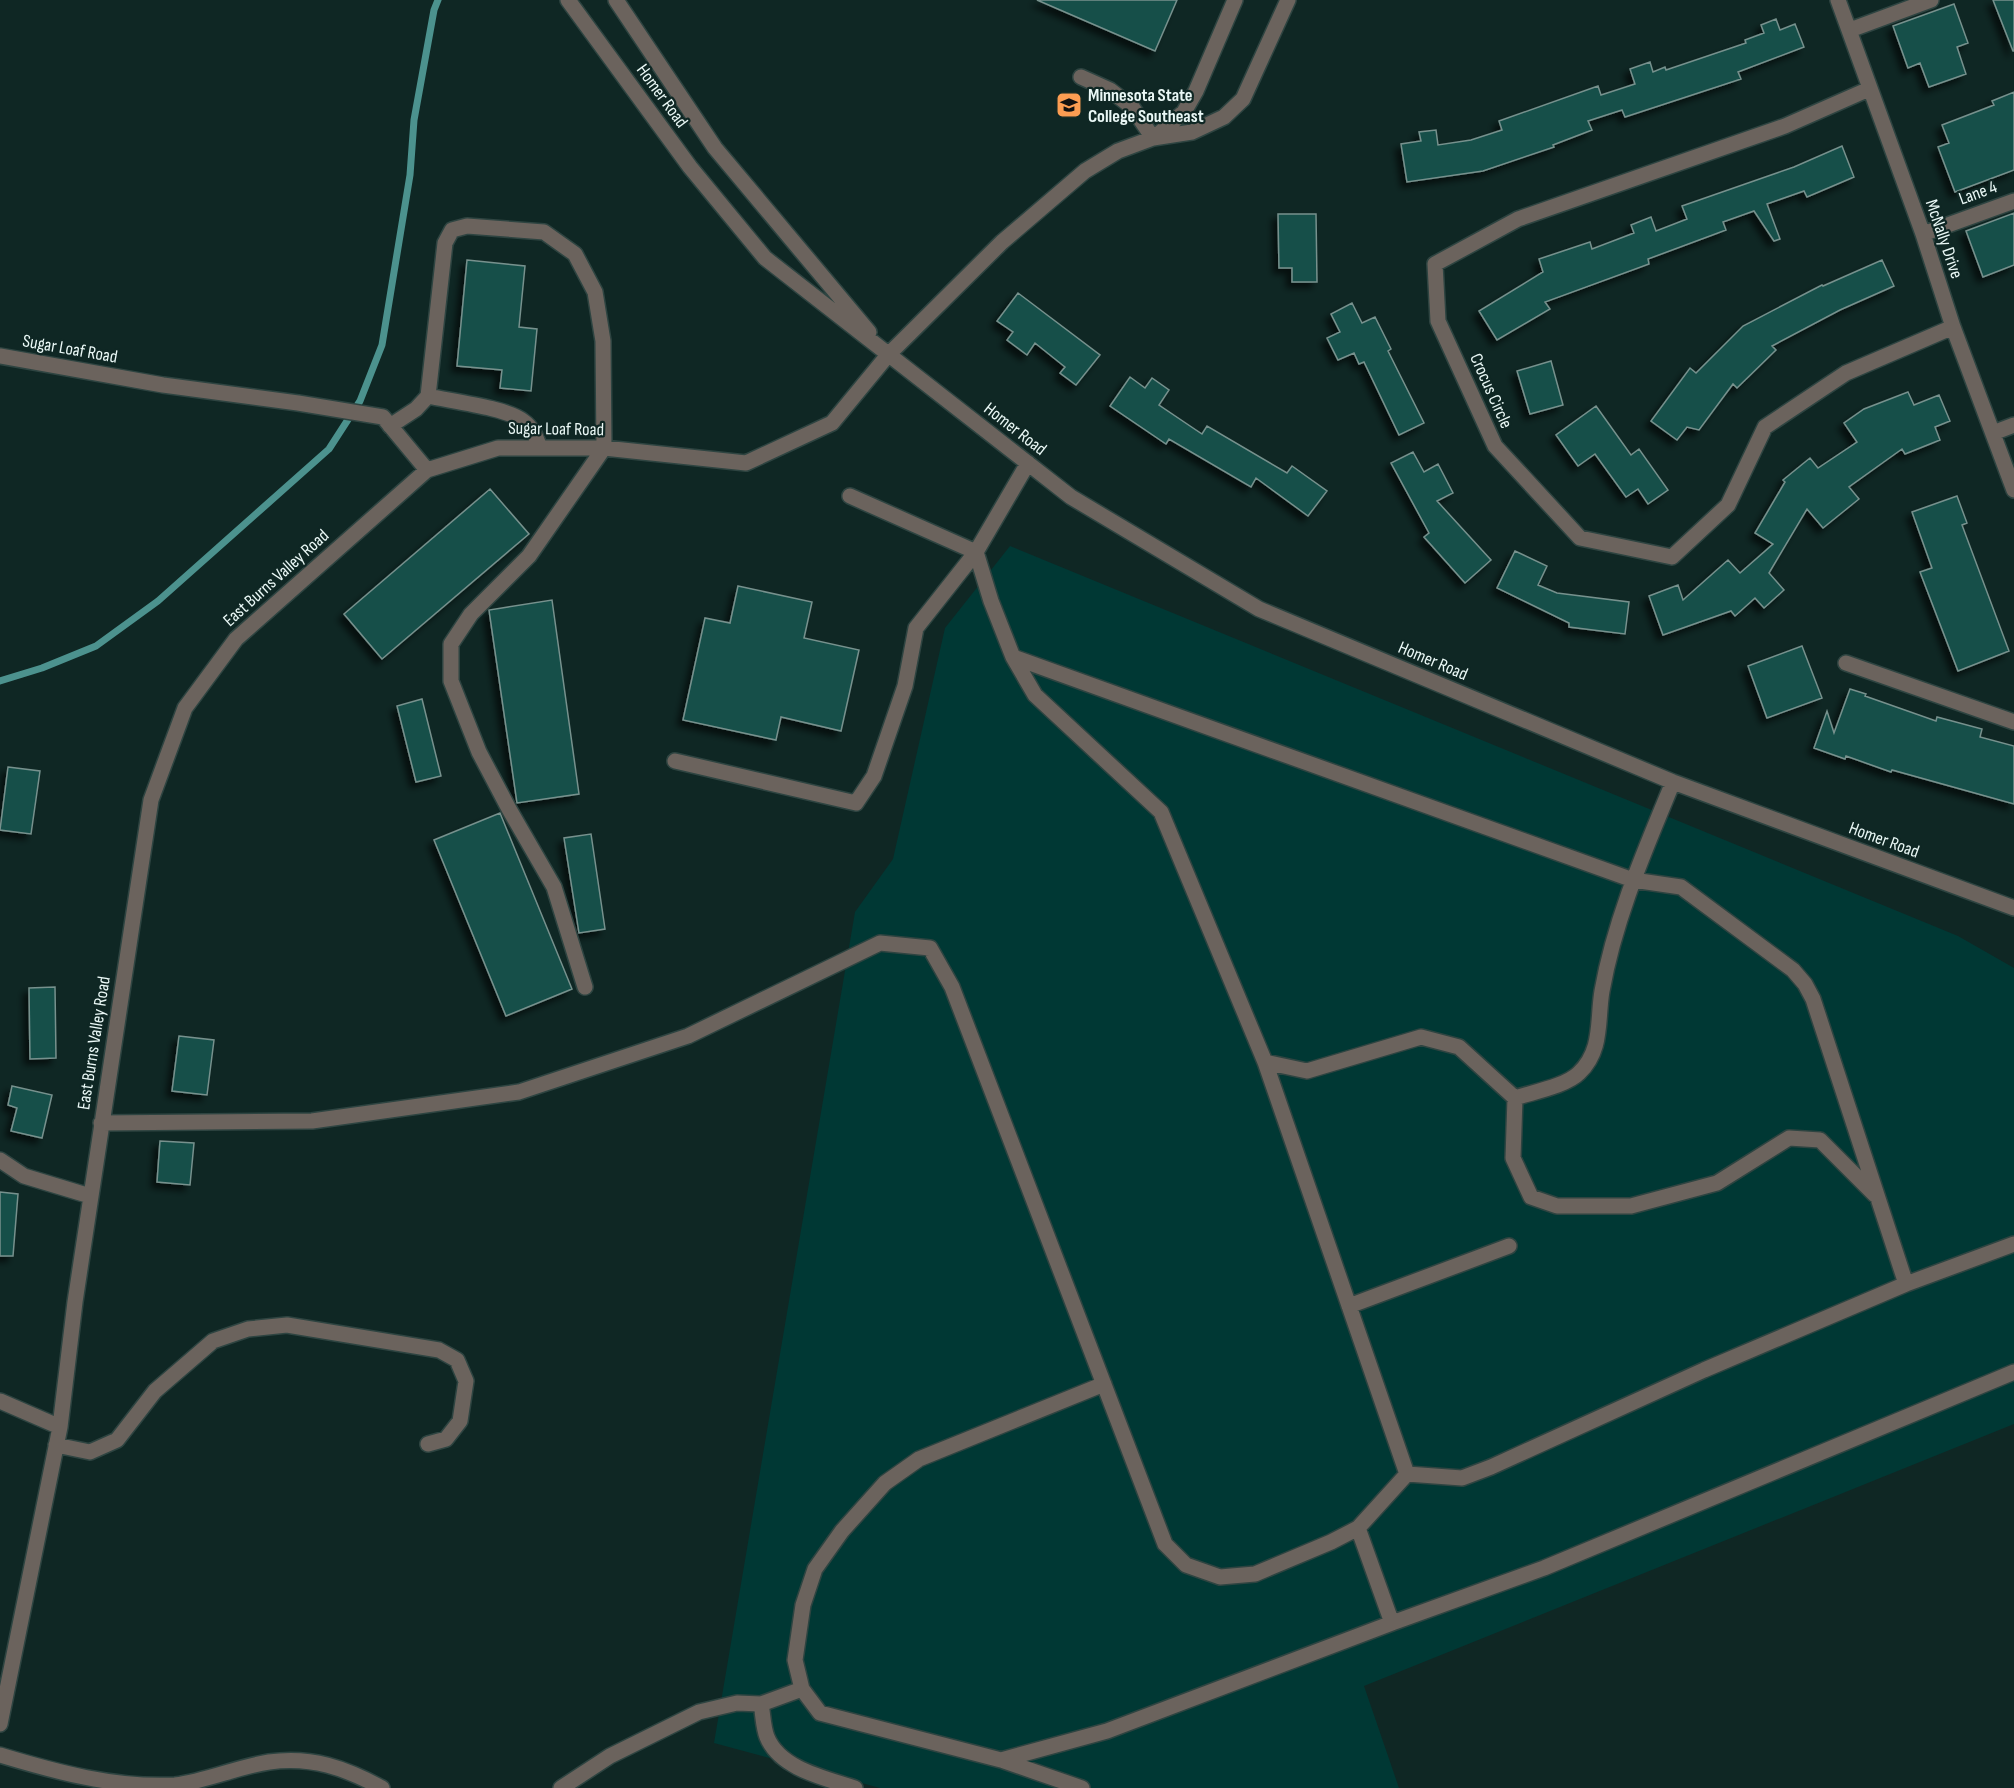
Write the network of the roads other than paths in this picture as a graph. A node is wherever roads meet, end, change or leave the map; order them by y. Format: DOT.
graph roads {
  1 [pos="568,0"];
  2 [pos="616,0"];
  3 [pos="1235,0"];
  4 [pos="1288,0"];
  5 [pos="1838,0"];
  6 [pos="1931,0"];
  7 [pos="1851,30"];
  8 [pos="1081,77"];
  9 [pos="1869,88"];
  10 [pos="1154,138"];
  11 [pos="2014,201"];
  12 [pos="1923,234"];
  13 [pos="1953,327"];
  14 [pos="888,355"];
  15 [pos="0,356"];
  16 [pos="428,396"];
  17 [pos="386,421"];
  18 [pos="2014,425"];
  19 [pos="1993,433"];
  20 [pos="540,448"];
  21 [pos="604,448"];
  22 [pos="1028,463"];
  23 [pos="427,470"];
  24 [pos="2014,490"];
  25 [pos="850,496"];
  26 [pos="976,552"];
  27 [pos="1013,657"];
  28 [pos="1846,663"];
  29 [pos="2014,722"];
  30 [pos="675,761"];
  31 [pos="1673,782"];
  32 [pos="1633,880"];
  33 [pos="2014,909"];
  34 [pos="585,987"];
  35 [pos="1265,1062"];
  36 [pos="1515,1098"];
  37 [pos="101,1123"];
  38 [pos="0,1160"];
  39 [pos="90,1197"];
  40 [pos="1877,1197"];
  41 [pos="2014,1244"];
  42 [pos="1509,1246"];
  43 [pos="1906,1284"];
  44 [pos="1349,1306"];
  45 [pos="2014,1372"];
  46 [pos="1104,1383"];
  47 [pos="0,1401"];
  48 [pos="60,1427"];
  49 [pos="428,1444"];
  50 [pos="56,1445"];
  51 [pos="1407,1474"];
  52 [pos="1358,1528"];
  53 [pos="1392,1623"];
  54 [pos="802,1689"];
  55 [pos="761,1704"];
  56 [pos="0,1725"];
  57 [pos="0,1755"];
  58 [pos="1001,1760"];
  59 [pos="222,1782"];
  60 [pos="382,1788"];
  61 [pos="561,1788"];
  62 [pos="855,1788"];
  63 [pos="1082,1788"];
  1 -- 14 [label="street, Homer Road"];
  2 -- 14 [label="street, Homer Road"];
  3 -- 10 [label="street"];
  4 -- 10 [label="street"];
  5 -- 7 [label="street, McNally Drive"];
  6 -- 7 [label="street"];
  7 -- 9 [label="street, McNally Drive"];
  8 -- 10 [label="street"];
  9 -- 12 [label="street, McNally Drive"];
  9 -- 13 [label="street, Crocus Circle"];
  10 -- 14 [label="street, Sugar Loaf Road"];
  11 -- 12 [label="street, Lane 4"];
  12 -- 13 [label="street, McNally Drive"];
  13 -- 19 [label="street, McNally Drive"];
  14 -- 21 [label="street, Sugar Loaf Road"];
  14 -- 22 [label="street, Homer Road"];
  15 -- 17 [label="street, Sugar Loaf Road"];
  16 -- 17 [label="street"];
  16 -- 20 [label="street"];
  16 -- 21 [label="street"];
  17 -- 23 [label="street"];
  18 -- 19 [label="street"];
  19 -- 24 [label="street, McNally Drive"];
  20 -- 21 [label="street, Sugar Loaf Road"];
  20 -- 23 [label="street, Sugar Loaf Road"];
  21 -- 34 [label="street"];
  22 -- 26 [label="street"];
  22 -- 31 [label="street, Homer Road"];
  23 -- 37 [label="street, East Burns Valley Road"];
  25 -- 26 [label="street"];
  26 -- 27 [label="street"];
  26 -- 30 [label="street"];
  27 -- 32 [label="street"];
  27 -- 35 [label="street"];
  28 -- 29 [label="street"];
  31 -- 32 [label="street"];
  31 -- 33 [label="street, Homer Road"];
  32 -- 36 [label="street"];
  32 -- 40 [label="street"];
  35 -- 36 [label="street"];
  35 -- 44 [label="street"];
  36 -- 40 [label="street"];
  37 -- 39 [label="street, East Burns Valley Road"];
  37 -- 46 [label="street"];
  38 -- 39 [label="street"];
  39 -- 48 [label="street, East Burns Valley Road"];
  40 -- 43 [label="street"];
  41 -- 43 [label="street"];
  42 -- 44 [label="street"];
  43 -- 51 [label="street"];
  44 -- 51 [label="street"];
  45 -- 53 [label="street"];
  46 -- 52 [label="street"];
  46 -- 54 [label="street"];
  47 -- 48 [label="street"];
  48 -- 50 [label="street, East Burns Valley Road"];
  49 -- 50 [label="street"];
  50 -- 56 [label="street, East Burns Valley Road"];
  51 -- 52 [label="street"];
  52 -- 53 [label="street"];
  53 -- 58 [label="street"];
  54 -- 55 [label="street"];
  54 -- 58 [label="street"];
  55 -- 61 [label="street"];
  55 -- 62 [label="street"];
  57 -- 59 [label="street"];
  58 -- 63 [label="street"];
  59 -- 60 [label="street"];
}
